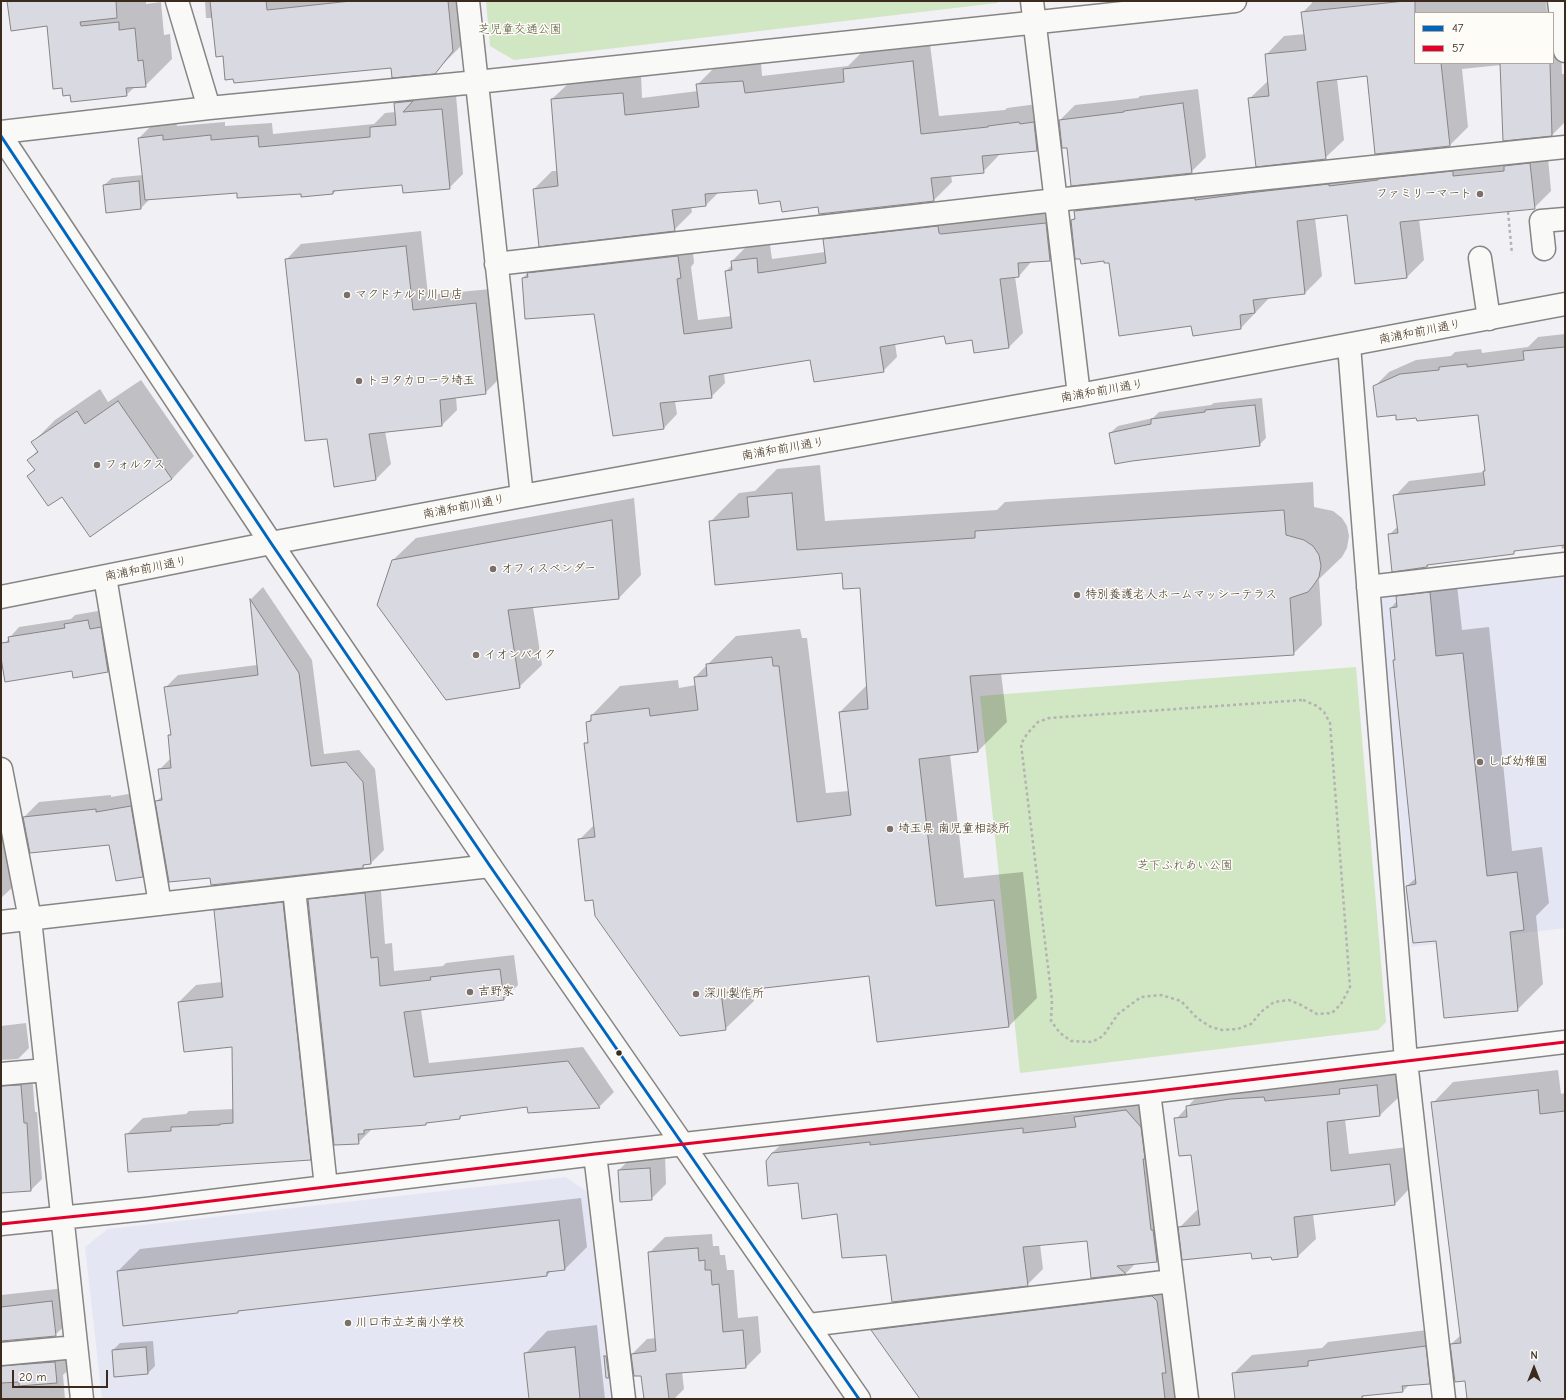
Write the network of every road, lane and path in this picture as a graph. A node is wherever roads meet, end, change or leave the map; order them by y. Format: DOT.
graph roads {
  1 [pos="177,1"];
  2 [pos="468,1"];
  3 [pos="1032,1"];
  4 [pos="1235,1"];
  5 [pos="1559,1"];
  6 [pos="1035,23"];
  7 [pos="1565,51"];
  8 [pos="477,82"];
  9 [pos="209,108"];
  10 [pos="1,132"];
  11 [pos="1,136"];
  12 [pos="1565,147"];
  13 [pos="1056,200"];
  14 [pos="1508,212"];
  15 [pos="1565,219"];
  16 [pos="1544,249"];
  17 [pos="1512,254"];
  18 [pos="1480,258"];
  19 [pos="496,264"];
  20 [pos="1565,304"];
  21 [pos="1489,319"];
  22 [pos="1349,345"];
  23 [pos="1079,396"];
  24 [pos="522,496"];
  25 [pos="271,543"];
  26 [pos="1565,564"];
  27 [pos="105,577"];
  28 [pos="1368,587"];
  29 [pos="1,597"];
  30 [pos="1,769"];
  31 [pos="1025,769"];
  32 [pos="490,866"];
  33 [pos="294,889"];
  34 [pos="160,904"];
  35 [pos="30,919"];
  36 [pos="1,922"];
  37 [pos="1565,1042"];
  38 [pos="1406,1060"];
  39 [pos="46,1070"];
  40 [pos="1,1074"];
  41 [pos="1149,1092"];
  42 [pos="684,1145"];
  43 [pos="594,1154"];
  44 [pos="326,1187"];
  45 [pos="62,1217"];
  46 [pos="1,1224"];
  47 [pos="1172,1281"];
  48 [pos="809,1325"];
  49 [pos="76,1348"];
  50 [pos="1,1354"];
  51 [pos="76,1398"];
  52 [pos="624,1399"];
  53 [pos="859,1399"];
  54 [pos="1187,1399"];
  55 [pos="1444,1399"];
  1 -- 9 [label="street"];
  2 -- 8 [label="street"];
  3 -- 6 [label="street"];
  4 -- 6 [label="street"];
  5 -- 7 [label="street"];
  6 -- 8 [label="street"];
  6 -- 13 [label="street"];
  8 -- 9 [label="street"];
  8 -- 19 [label="street"];
  9 -- 10 [label="street"];
  11 -- 25 [label="street"];
  12 -- 13 [label="street"];
  13 -- 19 [label="street"];
  13 -- 23 [label="street"];
  14 -- 17 [label="path"];
  15 -- 16 [label="street"];
  18 -- 21 [label="street"];
  19 -- 24 [label="street"];
  20 -- 21 [label="street, 南浦和前川通り"];
  21 -- 22 [label="street, 南浦和前川通り"];
  22 -- 23 [label="street, 南浦和前川通り"];
  22 -- 28 [label="street"];
  23 -- 24 [label="street, 南浦和前川通り"];
  24 -- 25 [label="street, 南浦和前川通り"];
  25 -- 27 [label="street, 南浦和前川通り"];
  25 -- 32 [label="street"];
  26 -- 28 [label="street"];
  27 -- 29 [label="street, 南浦和前川通り"];
  27 -- 34 [label="street"];
  28 -- 38 [label="street"];
  30 -- 35 [label="street"];
  31 -- 31 [label="path"];
  32 -- 33 [label="street"];
  32 -- 42 [label="street"];
  33 -- 34 [label="street"];
  33 -- 44 [label="street"];
  34 -- 35 [label="street"];
  35 -- 36 [label="street"];
  35 -- 39 [label="street"];
  37 -- 38 [label="street"];
  38 -- 41 [label="street"];
  38 -- 55 [label="street"];
  39 -- 40 [label="street"];
  39 -- 45 [label="street"];
  41 -- 42 [label="street"];
  41 -- 47 [label="street"];
  42 -- 43 [label="street"];
  42 -- 48 [label="street"];
  43 -- 44 [label="street"];
  43 -- 52 [label="street"];
  44 -- 45 [label="street"];
  45 -- 46 [label="street"];
  45 -- 49 [label="street"];
  47 -- 48 [label="street"];
  47 -- 54 [label="street"];
  48 -- 53 [label="street"];
  49 -- 50 [label="street"];
  49 -- 51 [label="street"];
}
